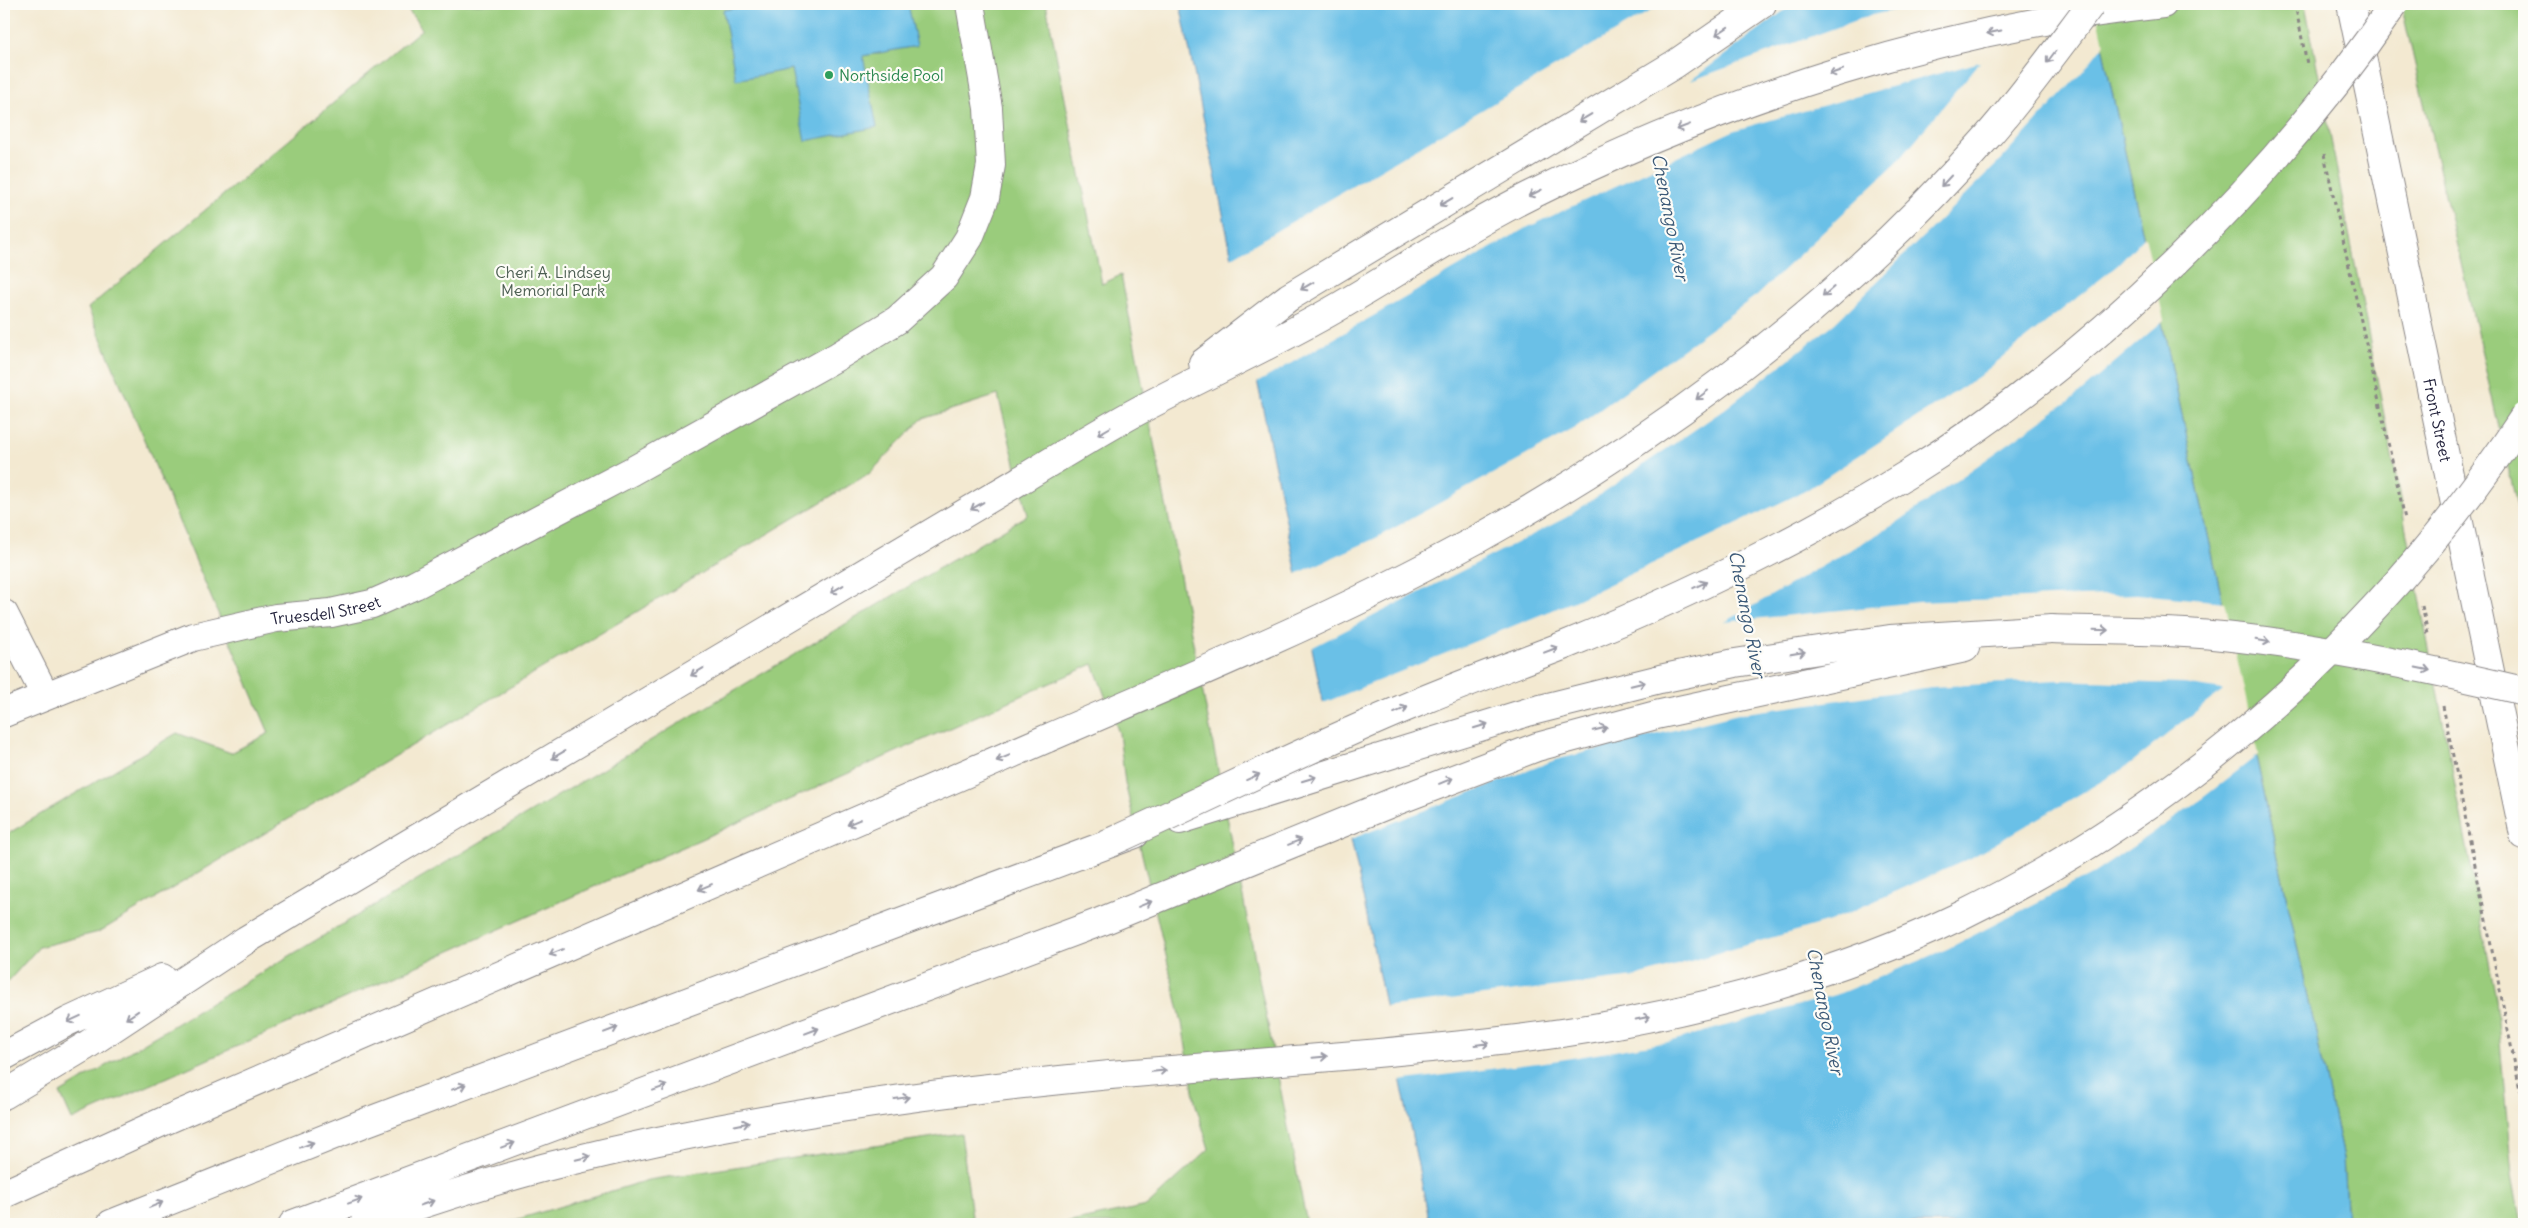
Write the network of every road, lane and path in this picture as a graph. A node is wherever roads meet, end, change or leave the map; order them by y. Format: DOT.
graph roads {
  1 [pos="970,4"];
  2 [pos="1762,4"];
  3 [pos="2091,4"];
  4 [pos="2163,4"];
  5 [pos="2351,4"];
  6 [pos="2394,4"];
  7 [pos="1146,406"];
  8 [pos="2524,416"];
  9 [pos="4,614"];
  10 [pos="2052,629"];
  11 [pos="2524,692"];
  12 [pos="45,695"];
  13 [pos="4,713"];
  14 [pos="2524,835"];
  15 [pos="1113,841"];
  16 [pos="246,940"];
  17 [pos="4,1056"];
  18 [pos="4,1095"];
  19 [pos="4,1194"];
  20 [pos="112,1224"];
  21 [pos="293,1224"];
  22 [pos="364,1224"];
  1 -- 12 [label="main road, Truesdell Street"];
  2 -- 7 [label="main road, one-way"];
  3 -- 19 [label="main road, one-way, bridge"];
  4 -- 7 [label="main road, one-way"];
  5 -- 14 [label="main road, Front Street"];
  15 -- 6 [label="main road, one-way, bridge"];
  7 -- 16 [label="main road, one-way"];
  22 -- 8 [label="main road, one-way, bridge"];
  9 -- 12 [label="main road"];
  10 -- 11 [label="main road, one-way, bridge"];
  15 -- 10 [label="main road, one-way, bridge"];
  21 -- 10 [label="main road, one-way"];
  12 -- 13 [label="main road, Truesdell Street"];
  20 -- 15 [label="main road, one-way"];
  16 -- 17 [label="main road, one-way"];
  16 -- 18 [label="main road, one-way"];
}
